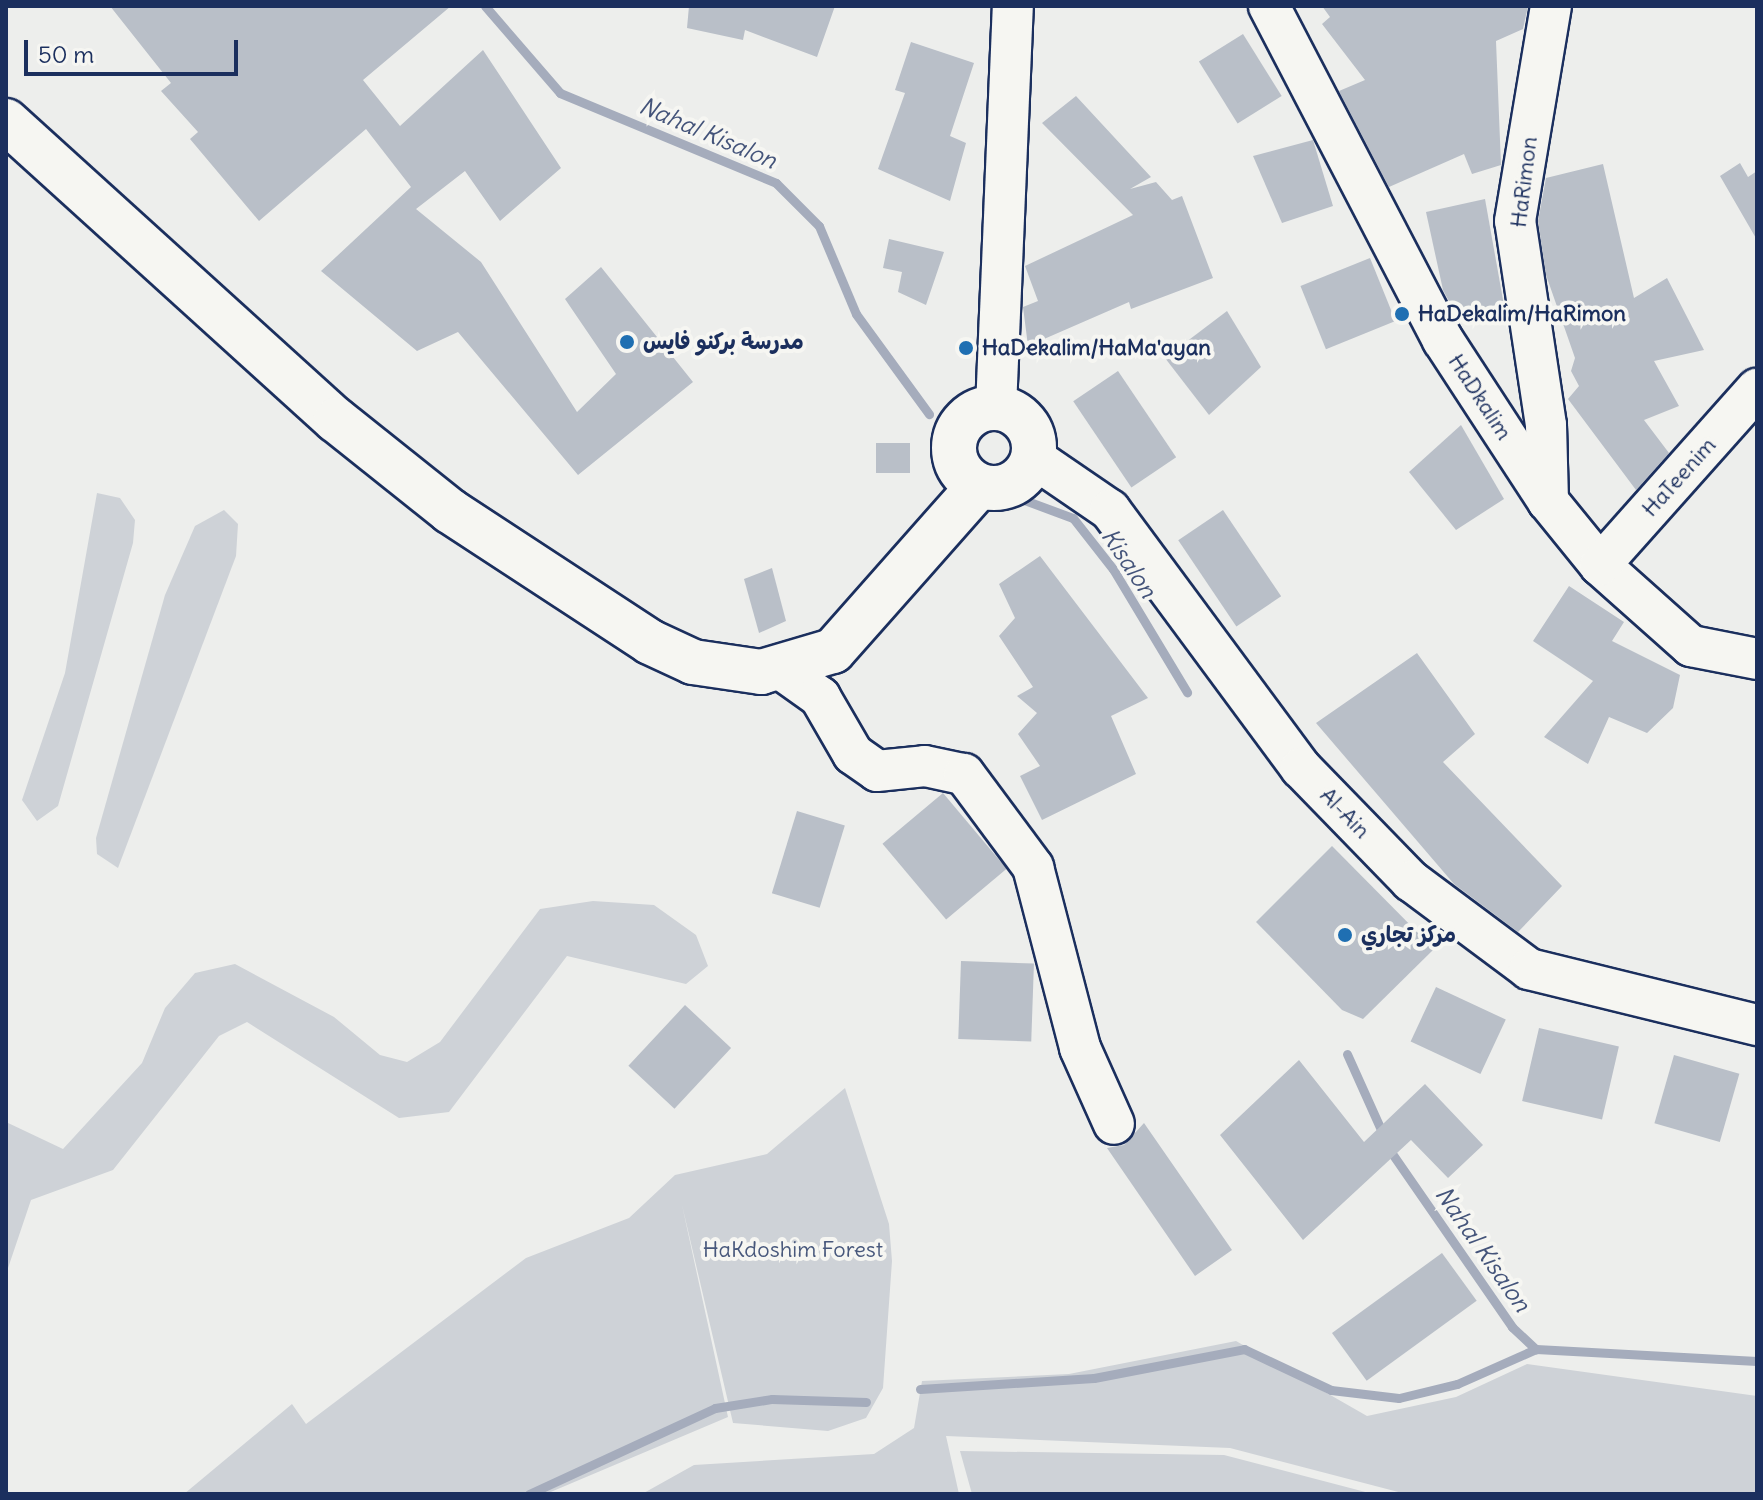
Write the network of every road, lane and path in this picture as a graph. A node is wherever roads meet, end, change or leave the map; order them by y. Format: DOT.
graph roads {
  1 [pos="1013,6"];
  2 [pos="1269,6"];
  3 [pos="1551,6"];
  4 [pos="6,121"];
  5 [pos="1757,389"];
  6 [pos="996,408"];
  7 [pos="1743,429"];
  8 [pos="1034,458"];
  9 [pos="979,486"];
  10 [pos="1548,501"];
  11 [pos="1600,565"];
  12 [pos="1757,659"];
  13 [pos="782,670"];
  14 [pos="1757,1025"];
  15 [pos="1114,1124"];
  1 -- 6 [label="street"];
  2 -- 10 [label="street, HaDkalim"];
  3 -- 10 [label="street, HaRimon"];
  4 -- 13 [label="main road"];
  5 -- 7 [label="street, HaTeenim"];
  6 -- 8 [label="main road"];
  6 -- 9 [label="main road"];
  7 -- 11 [label="street, HaTeenim"];
  8 -- 9 [label="main road"];
  8 -- 14 [label="street, Al-Ain"];
  9 -- 13 [label="main road"];
  10 -- 11 [label="street, HaDkalim"];
  11 -- 12 [label="street, HaDkalim"];
  13 -- 15 [label="street"];
}
